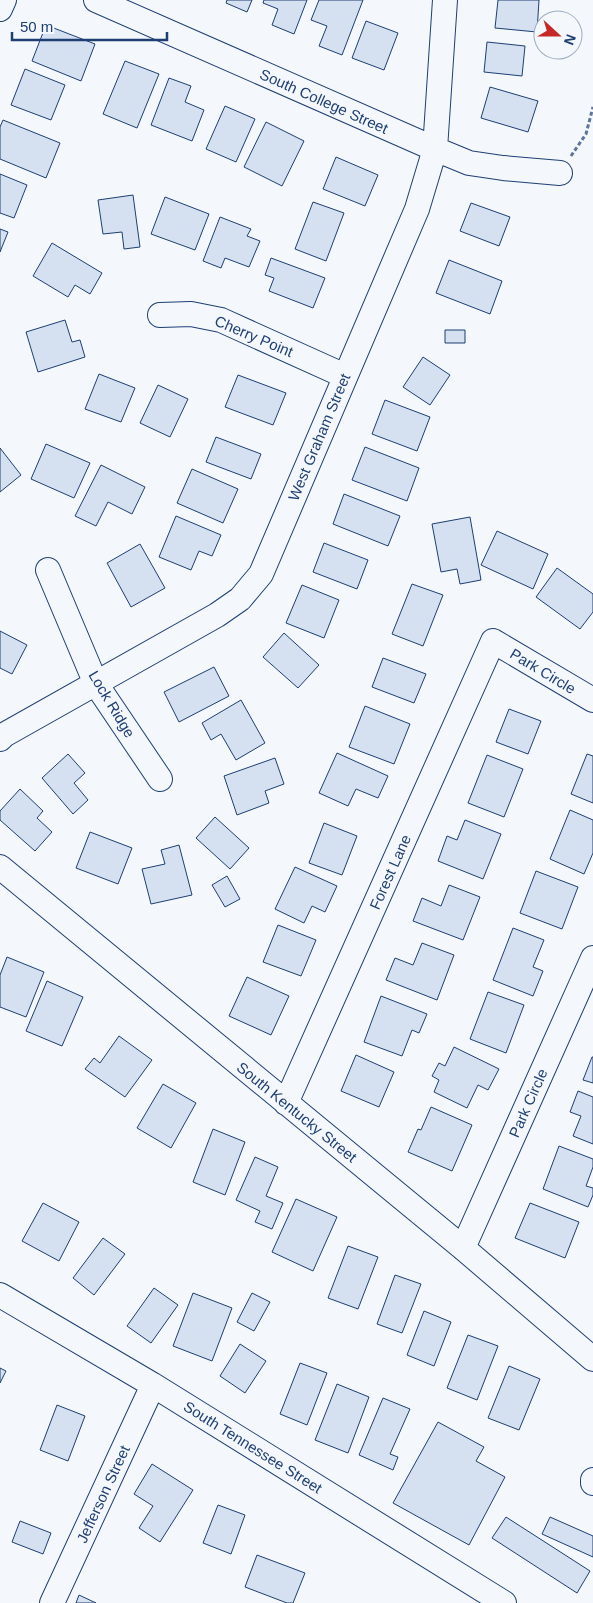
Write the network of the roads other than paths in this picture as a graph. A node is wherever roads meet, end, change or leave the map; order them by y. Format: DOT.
graph roads {
  1 [pos="4,0"];
  2 [pos="96,0"];
  3 [pos="445,0"];
  4 [pos="0,9"];
  5 [pos="435,150"];
  6 [pos="560,173"];
  7 [pos="160,316"];
  8 [pos="345,376"];
  9 [pos="48,570"];
  10 [pos="493,641"];
  11 [pos="96,684"];
  12 [pos="593,700"];
  13 [pos="0,739"];
  14 [pos="160,779"];
  15 [pos="0,867"];
  16 [pos="593,958"];
  17 [pos="286,1103"];
  18 [pos="463,1248"];
  19 [pos="0,1295"];
  20 [pos="593,1359"];
  21 [pos="153,1386"];
  22 [pos="52,1603"];
  23 [pos="504,1603"];
  1 -- 4 [label="street"];
  2 -- 5 [label="street, South College Street"];
  3 -- 5 [label="street, West Graham Street"];
  5 -- 6 [label="street, South College Street"];
  5 -- 8 [label="street, West Graham Street"];
  7 -- 8 [label="street, Cherry Point"];
  8 -- 11 [label="street, West Graham Street"];
  9 -- 11 [label="street, Lock Ridge"];
  10 -- 12 [label="street, Park Circle"];
  10 -- 17 [label="street, Forest Lane"];
  11 -- 13 [label="street, West Graham Street"];
  11 -- 14 [label="street, Lock Ridge"];
  15 -- 17 [label="street, South Kentucky Street"];
  16 -- 18 [label="street, Park Circle"];
  17 -- 18 [label="street, South Kentucky Street"];
  18 -- 20 [label="street, South Kentucky Street"];
  19 -- 21 [label="street, South Tennessee Street"];
  21 -- 22 [label="street, Jefferson Street"];
  21 -- 23 [label="street, South Tennessee Street"];
}
